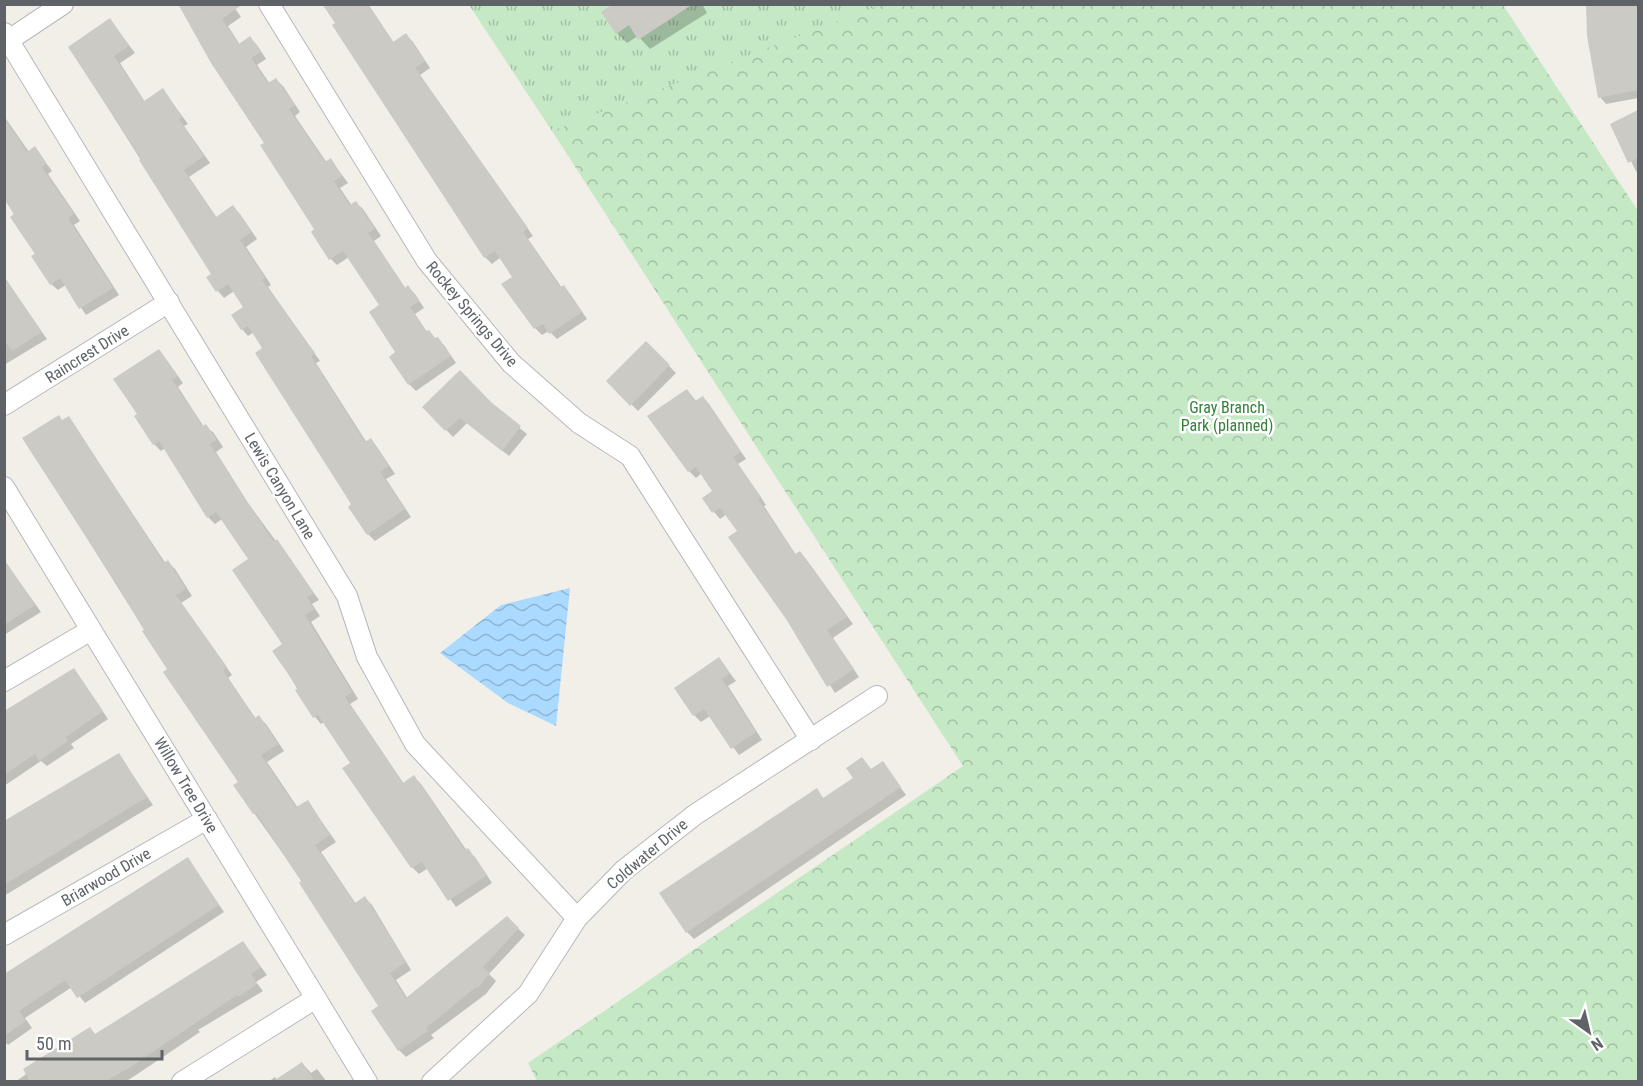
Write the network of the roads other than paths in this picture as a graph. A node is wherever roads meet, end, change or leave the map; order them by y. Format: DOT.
graph roads {
  1 [pos="63,4"];
  2 [pos="269,4"];
  3 [pos="7,37"];
  4 [pos="169,302"];
  5 [pos="4,405"];
  6 [pos="4,488"];
  7 [pos="91,630"];
  8 [pos="4,681"];
  9 [pos="877,696"];
  10 [pos="811,740"];
  11 [pos="207,819"];
  12 [pos="577,918"];
  13 [pos="4,935"];
  14 [pos="316,998"];
  15 [pos="182,1082"];
  16 [pos="367,1082"];
  17 [pos="432,1082"];
  1 -- 3 [label="street"];
  2 -- 10 [label="street, Rockey Springs Drive"];
  3 -- 4 [label="street, Lewis Canyon Lane"];
  4 -- 5 [label="street, Raincrest Drive"];
  4 -- 12 [label="street, Lewis Canyon Lane"];
  6 -- 7 [label="street, Willow Tree Drive"];
  7 -- 8 [label="street"];
  7 -- 11 [label="street, Willow Tree Drive"];
  9 -- 10 [label="street, Coldwater Drive"];
  10 -- 12 [label="street, Coldwater Drive"];
  11 -- 13 [label="street, Briarwood Drive"];
  11 -- 14 [label="street, Willow Tree Drive"];
  12 -- 17 [label="street, Coldwater Drive"];
  14 -- 15 [label="street"];
  14 -- 16 [label="street, Willow Tree Drive"];
}
